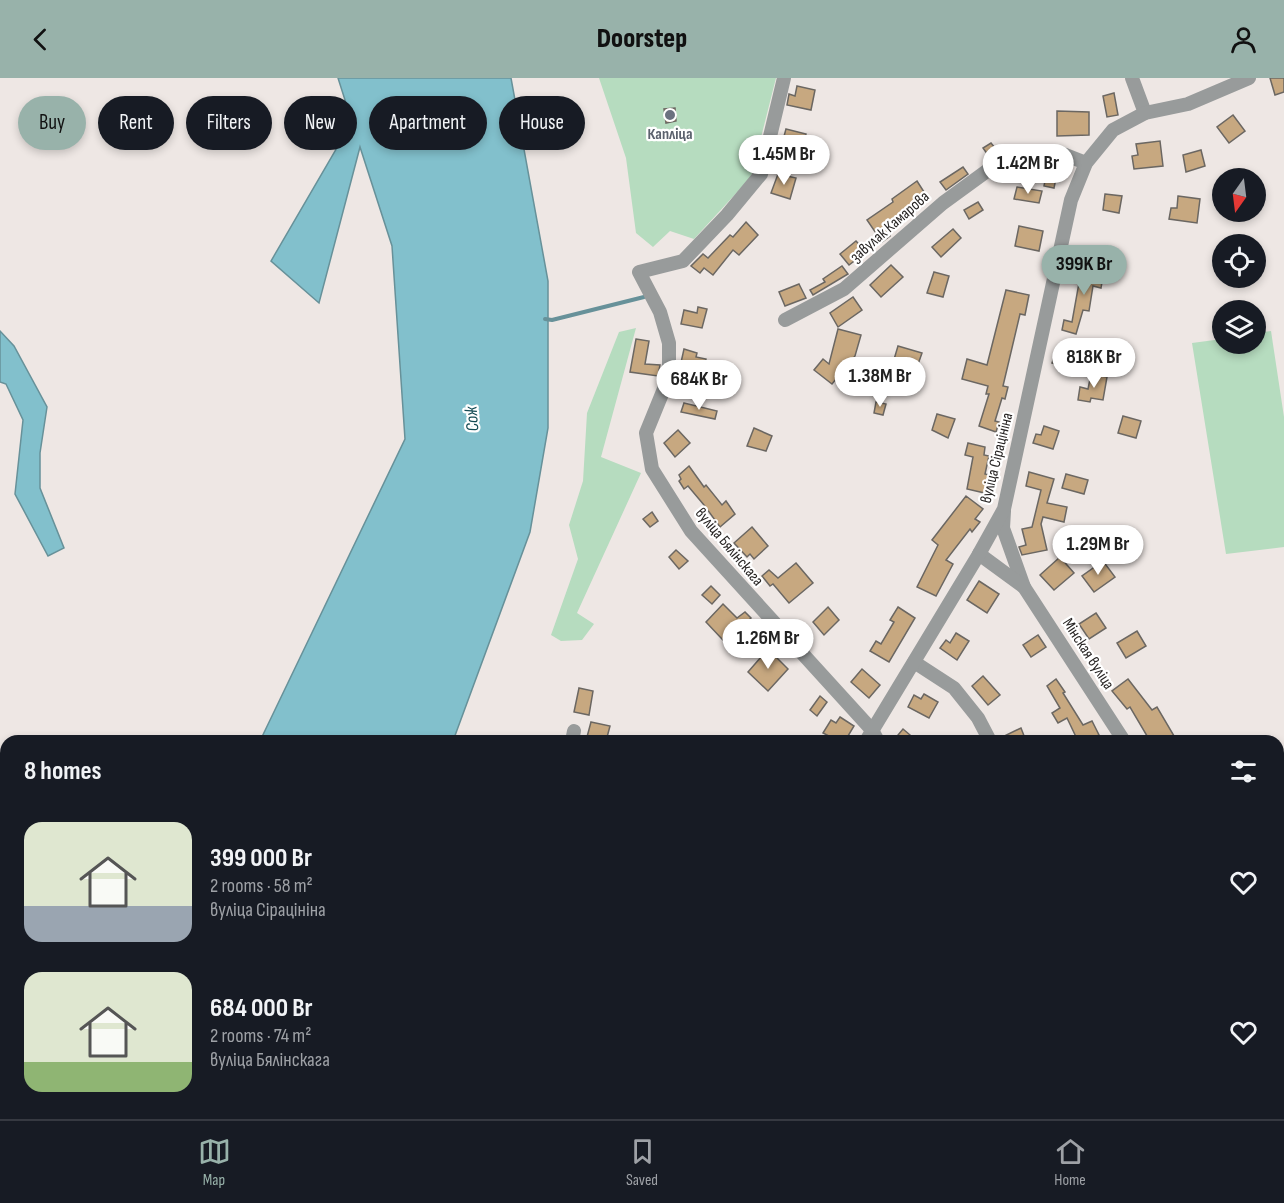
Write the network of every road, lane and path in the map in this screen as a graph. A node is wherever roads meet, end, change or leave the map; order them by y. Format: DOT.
graph roads {
  1 [pos="784,78"];
  2 [pos="1132,78"];
  3 [pos="1249,78"];
  4 [pos="1145,113"];
  5 [pos="1086,163"];
  6 [pos="785,320"];
  7 [pos="1004,508"];
  8 [pos="979,554"];
  9 [pos="1024,586"];
  10 [pos="914,662"];
  11 [pos="870,735"];
  12 [pos="873,735"];
  13 [pos="987,735"];
  14 [pos="1120,735"];
  1 -- 11 [label="street, вуліца Бялінскага"];
  2 -- 4 [label="street"];
  3 -- 4 [label="street, вуліца Сірацініна"];
  4 -- 5 [label="street, вуліца Сірацініна"];
  5 -- 6 [label="street, завулак Камарова"];
  5 -- 7 [label="street, вуліца Сірацініна"];
  7 -- 8 [label="street, вуліца Сірацініна"];
  7 -- 9 [label="street, Мінская вуліца"];
  8 -- 9 [label="street, Мінская вуліца"];
  8 -- 10 [label="street, вуліца Сірацініна"];
  9 -- 14 [label="street, Мінская вуліца"];
  10 -- 12 [label="street, вуліца Сірацініна"];
  10 -- 13 [label="street"];
}
